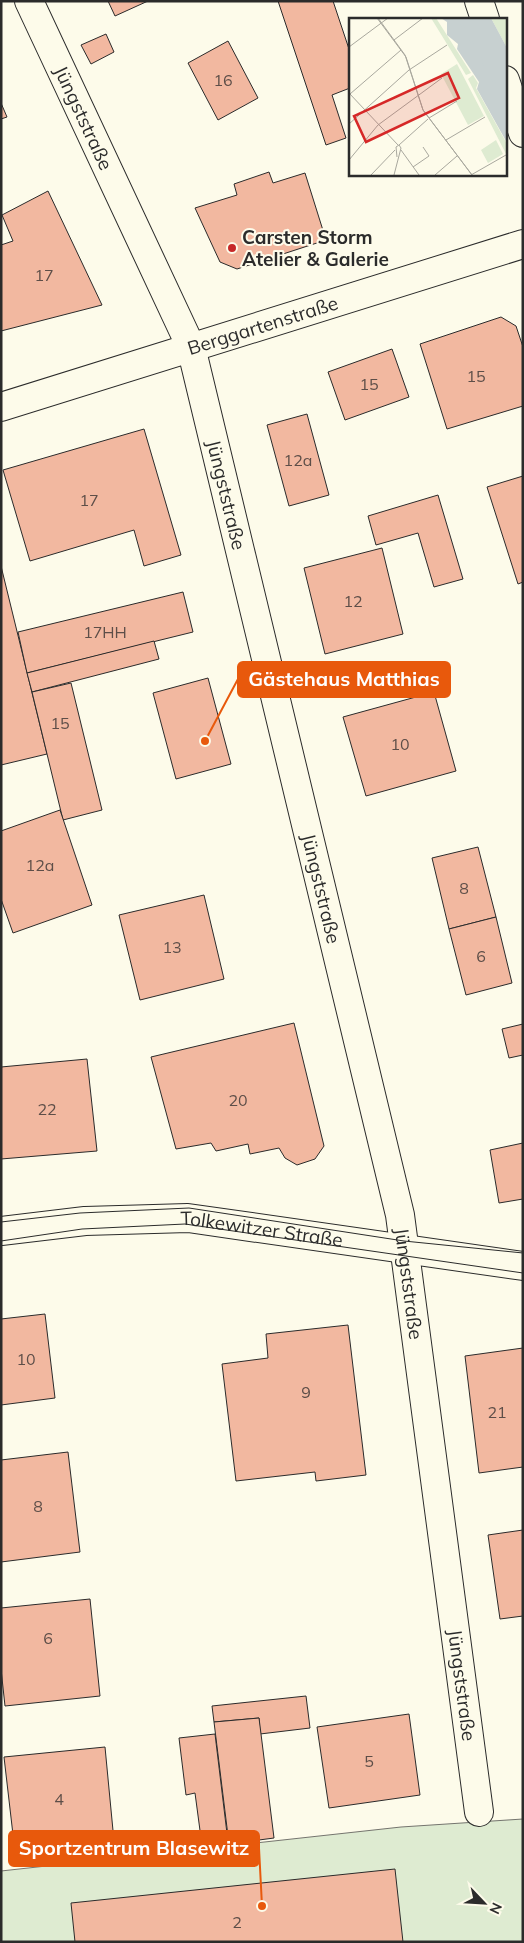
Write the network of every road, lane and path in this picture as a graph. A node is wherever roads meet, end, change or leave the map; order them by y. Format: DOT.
graph roads {
  1 [pos="28,1"];
  2 [pos="479,1"];
  3 [pos="485,18"];
  4 [pos="506,83"];
  5 [pos="523,133"];
  6 [pos="523,244"];
  7 [pos="191,347"];
  8 [pos="1,407"];
  9 [pos="1,1232"];
  10 [pos="406,1249"];
  11 [pos="523,1266"];
  12 [pos="479,1812"];
  1 -- 7 [label="street, Jüngststraße"];
  2 -- 3 [label="street"];
  4 -- 5 [label="street"];
  6 -- 7 [label="street, Berggartenstraße"];
  7 -- 8 [label="street, Berggartenstraße"];
  7 -- 10 [label="street, Jüngststraße"];
  9 -- 10 [label="street, Tolkewitzer Straße"];
  10 -- 11 [label="street, Tolkewitzer Straße"];
  10 -- 12 [label="street, Jüngststraße"];
}
